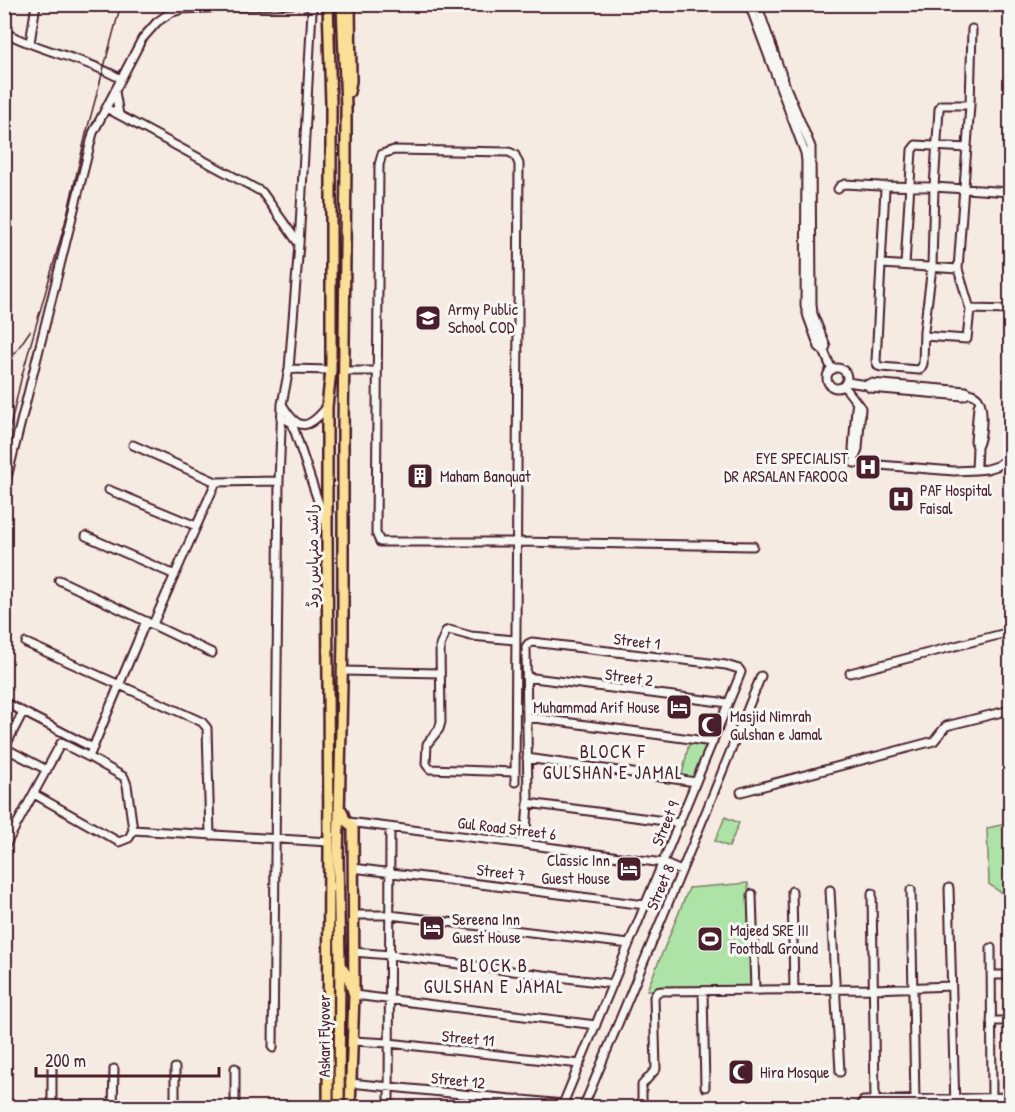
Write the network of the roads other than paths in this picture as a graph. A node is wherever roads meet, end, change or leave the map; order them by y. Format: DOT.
graph roads {
  1 [pos="36,4"];
  2 [pos="295,4"];
  3 [pos="304,4"];
  4 [pos="328,4"];
  5 [pos="342,4"];
  6 [pos="350,4"];
  7 [pos="748,4"];
  8 [pos="757,4"];
  9 [pos="972,29"];
  10 [pos="4,32"];
  11 [pos="30,43"];
  12 [pos="121,79"];
  13 [pos="784,88"];
  14 [pos="115,90"];
  15 [pos="970,105"];
  16 [pos="346,106"];
  17 [pos="106,108"];
  18 [pos="119,115"];
  19 [pos="936,146"];
  20 [pos="967,148"];
  21 [pos="887,186"];
  22 [pos="910,186"];
  23 [pos="934,187"];
  24 [pos="838,189"];
  25 [pos="964,189"];
  26 [pos="1011,192"];
  27 [pos="299,244"];
  28 [pos="882,264"];
  29 [pos="905,265"];
  30 [pos="932,267"];
  31 [pos="958,269"];
  32 [pos="970,309"];
  33 [pos="1011,310"];
  34 [pos="924,336"];
  35 [pos="289,369"];
  36 [pos="331,370"];
  37 [pos="832,370"];
  38 [pos="344,371"];
  39 [pos="377,371"];
  40 [pos="845,384"];
  41 [pos="282,404"];
  42 [pos="327,407"];
  43 [pos="281,419"];
  44 [pos="133,445"];
  45 [pos="1009,457"];
  46 [pos="1010,466"];
  47 [pos="976,470"];
  48 [pos="1011,477"];
  49 [pos="279,481"];
  50 [pos="216,482"];
  51 [pos="4,490"];
  52 [pos="109,490"];
  53 [pos="196,526"];
  54 [pos="327,528"];
  55 [pos="86,536"];
  56 [pos="517,542"];
  57 [pos="753,546"];
  58 [pos="175,575"];
  59 [pos="59,580"];
  60 [pos="150,622"];
  61 [pos="1011,632"];
  62 [pos="515,640"];
  63 [pos="26,643"];
  64 [pos="212,653"];
  65 [pos="343,671"];
  66 [pos="741,672"];
  67 [pos="440,673"];
  68 [pos="850,673"];
  69 [pos="761,676"];
  70 [pos="526,677"];
  71 [pos="120,684"];
  72 [pos="4,702"];
  73 [pos="728,703"];
  74 [pos="1011,710"];
  75 [pos="23,712"];
  76 [pos="527,717"];
  77 [pos="713,742"];
  78 [pos="5,748"];
  79 [pos="93,748"];
  80 [pos="89,757"];
  81 [pos="527,758"];
  82 [pos="47,770"];
  83 [pos="515,772"];
  84 [pos="515,782"];
  85 [pos="696,782"];
  86 [pos="741,792"];
  87 [pos="34,794"];
  88 [pos="528,803"];
  89 [pos="340,806"];
  90 [pos="348,822"];
  91 [pos="680,823"];
  92 [pos="390,828"];
  93 [pos="133,830"];
  94 [pos="210,835"];
  95 [pos="275,839"];
  96 [pos="329,842"];
  97 [pos="525,844"];
  98 [pos="4,848"];
  99 [pos="338,859"];
  100 [pos="663,863"];
  101 [pos="353,868"];
  102 [pos="681,871"];
  103 [pos="390,872"];
  104 [pos="949,888"];
  105 [pos="830,890"];
  106 [pos="792,891"];
  107 [pos="911,891"];
  108 [pos="872,893"];
  109 [pos="752,894"];
  110 [pos="329,903"];
  111 [pos="645,905"];
  112 [pos="339,909"];
  113 [pos="353,915"];
  114 [pos="390,915"];
  115 [pos="629,944"];
  116 [pos="991,948"];
  117 [pos="353,952"];
  118 [pos="390,955"];
  119 [pos="329,956"];
  120 [pos="340,964"];
  121 [pos="991,975"];
  122 [pos="1011,975"];
  123 [pos="613,984"];
  124 [pos="951,986"];
  125 [pos="914,987"];
  126 [pos="874,988"];
  127 [pos="835,989"];
  128 [pos="754,990"];
  129 [pos="794,990"];
  130 [pos="703,991"];
  131 [pos="354,995"];
  132 [pos="390,998"];
  133 [pos="991,1021"];
  134 [pos="1011,1021"];
  135 [pos="596,1025"];
  136 [pos="353,1041"];
  137 [pos="390,1043"];
  138 [pos="273,1048"];
  139 [pos="580,1064"];
  140 [pos="52,1067"];
  141 [pos="175,1068"];
  142 [pos="235,1068"];
  143 [pos="114,1069"];
  144 [pos="840,1072"];
  145 [pos="350,1083"];
  146 [pos="389,1086"];
  147 [pos="705,1087"];
  148 [pos="1011,1097"];
  149 [pos="955,1098"];
  150 [pos="992,1098"];
  151 [pos="519,1099"];
  152 [pos="915,1100"];
  153 [pos="875,1101"];
  154 [pos="546,1105"];
  155 [pos="565,1106"];
  156 [pos="52,1107"];
  157 [pos="113,1107"];
  158 [pos="175,1107"];
  159 [pos="235,1107"];
  160 [pos="328,1107"];
  161 [pos="339,1107"];
  162 [pos="350,1107"];
  163 [pos="389,1107"];
  164 [pos="512,1107"];
  165 [pos="583,1107"];
  166 [pos="642,1107"];
  167 [pos="858,1107"];
  168 [pos="955,1107"];
  1 -- 11 [label="street"];
  2 -- 12 [label="street"];
  3 -- 27 [label="street"];
  4 -- 36 [label="main road, راشد منہاس روڈ"];
  5 -- 16 [label="main road, راشد منہاس روڈ"];
  6 -- 16 [label="main road"];
  7 -- 13 [label="street"];
  8 -- 13 [label="street"];
  9 -- 15 [label="street"];
  10 -- 11 [label="street"];
  11 -- 12 [label="street"];
  12 -- 14 [label="street"];
  13 -- 37 [label="street"];
  14 -- 17 [label="street"];
  14 -- 18 [label="street"];
  15 -- 19 [label="street"];
  15 -- 20 [label="street"];
  16 -- 38 [label="main road, راشد منہاس روڈ"];
  17 -- 18 [label="street"];
  17 -- 51 [label="street"];
  18 -- 27 [label="street"];
  19 -- 20 [label="street"];
  19 -- 22 [label="street"];
  19 -- 23 [label="street"];
  20 -- 25 [label="street"];
  21 -- 22 [label="street"];
  21 -- 24 [label="street"];
  21 -- 28 [label="street"];
  22 -- 23 [label="street"];
  22 -- 29 [label="street"];
  23 -- 25 [label="street"];
  23 -- 30 [label="street"];
  25 -- 26 [label="street"];
  25 -- 31 [label="street"];
  27 -- 35 [label="street"];
  28 -- 29 [label="street"];
  28 -- 34 [label="street"];
  29 -- 30 [label="street"];
  30 -- 31 [label="street"];
  30 -- 34 [label="street"];
  31 -- 32 [label="street"];
  32 -- 33 [label="street"];
  32 -- 34 [label="street"];
  35 -- 36 [label="street"];
  35 -- 41 [label="street"];
  36 -- 42 [label="main road, راشد منہاس روڈ"];
  37 -- 40 [label="street"];
  37 -- 40 [label="street"];
  38 -- 39 [label="street"];
  38 -- 65 [label="main road, راشد منہاس روڈ"];
  39 -- 56 [label="street"];
  39 -- 56 [label="street"];
  40 -- 47 [label="street"];
  40 -- 47 [label="street"];
  41 -- 42 [label="street"];
  41 -- 43 [label="street"];
  42 -- 54 [label="main road, راشد منہاس روڈ"];
  43 -- 49 [label="street"];
  43 -- 54 [label="street"];
  44 -- 50 [label="street"];
  45 -- 46 [label="street"];
  45 -- 47 [label="street"];
  46 -- 48 [label="street"];
  49 -- 50 [label="street"];
  49 -- 95 [label="street"];
  50 -- 53 [label="street"];
  52 -- 53 [label="street"];
  53 -- 58 [label="street"];
  54 -- 96 [label="main road, راشد منہاس روڈ"];
  55 -- 58 [label="street"];
  56 -- 57 [label="street"];
  56 -- 62 [label="street"];
  58 -- 60 [label="street"];
  59 -- 60 [label="street"];
  60 -- 64 [label="street"];
  60 -- 71 [label="street"];
  61 -- 68 [label="street"];
  62 -- 67 [label="street"];
  62 -- 83 [label="street"];
  63 -- 71 [label="street"];
  65 -- 67 [label="street"];
  65 -- 89 [label="main road, راشد منہاس روڈ"];
  66 -- 70 [label="street, Street 1"];
  66 -- 73 [label="street, Street 9"];
  67 -- 83 [label="street"];
  69 -- 102 [label="street, Street 8"];
  70 -- 73 [label="street, Street 2"];
  70 -- 76 [label="street"];
  71 -- 79 [label="street"];
  71 -- 94 [label="street"];
  72 -- 75 [label="street"];
  73 -- 77 [label="street, Street 9"];
  74 -- 86 [label="street"];
  75 -- 78 [label="street"];
  75 -- 79 [label="street"];
  76 -- 77 [label="street"];
  76 -- 81 [label="street"];
  77 -- 85 [label="street, Street 9"];
  78 -- 82 [label="street"];
  79 -- 80 [label="street"];
  80 -- 82 [label="street"];
  80 -- 93 [label="street"];
  81 -- 85 [label="street"];
  81 -- 88 [label="street"];
  82 -- 87 [label="street"];
  83 -- 84 [label="street"];
  85 -- 91 [label="street, Street 9"];
  87 -- 93 [label="street"];
  87 -- 98 [label="street"];
  88 -- 91 [label="street"];
  88 -- 97 [label="street"];
  89 -- 90 [label="main road"];
  89 -- 99 [label="main road, راشد منہاس روڈ"];
  90 -- 92 [label="street, Gul Road Street 6"];
  90 -- 101 [label="main road"];
  91 -- 100 [label="street, Street 9"];
  92 -- 97 [label="street, Gul Road Street 6"];
  92 -- 103 [label="street"];
  93 -- 94 [label="street"];
  94 -- 95 [label="street"];
  95 -- 96 [label="street"];
  95 -- 138 [label="street"];
  96 -- 110 [label="main road, راشد منہاس روڈ"];
  97 -- 100 [label="street, Gul Road Street 6"];
  99 -- 110 [label="main road"];
  99 -- 112 [label="main road, راشد منہاس روڈ"];
  100 -- 102 [label="street, Gul Road Street 6"];
  100 -- 111 [label="street, Street 9"];
  101 -- 103 [label="street, Street 7"];
  101 -- 113 [label="main road"];
  102 -- 165 [label="street, Street 8"];
  103 -- 111 [label="street, Street 7"];
  103 -- 114 [label="street"];
  104 -- 124 [label="street"];
  105 -- 127 [label="street"];
  106 -- 129 [label="street"];
  107 -- 125 [label="street"];
  108 -- 126 [label="street"];
  109 -- 128 [label="street"];
  110 -- 119 [label="main road, راشد منہاس روڈ"];
  111 -- 115 [label="street, Street 9"];
  112 -- 119 [label="main road"];
  112 -- 120 [label="main road, راشد منہاس روڈ"];
  113 -- 114 [label="street"];
  113 -- 117 [label="main road"];
  114 -- 115 [label="street"];
  114 -- 118 [label="street"];
  115 -- 123 [label="street, Street 9"];
  116 -- 121 [label="street"];
  117 -- 118 [label="street"];
  117 -- 131 [label="main road"];
  118 -- 123 [label="street"];
  118 -- 132 [label="street"];
  119 -- 160 [label="main road, راشد منہاس روڈ"];
  120 -- 131 [label="main road"];
  120 -- 161 [label="main road, Askari Flyover"];
  121 -- 122 [label="street"];
  121 -- 133 [label="street"];
  123 -- 135 [label="street, Street 9"];
  124 -- 125 [label="street"];
  124 -- 149 [label="street"];
  125 -- 126 [label="street"];
  125 -- 152 [label="street"];
  126 -- 127 [label="street"];
  126 -- 153 [label="street"];
  127 -- 129 [label="street"];
  127 -- 144 [label="street"];
  128 -- 129 [label="street"];
  128 -- 130 [label="street"];
  130 -- 147 [label="street"];
  130 -- 166 [label="street"];
  131 -- 132 [label="street"];
  131 -- 136 [label="main road"];
  132 -- 135 [label="street"];
  132 -- 137 [label="street"];
  133 -- 134 [label="street"];
  133 -- 150 [label="street"];
  135 -- 139 [label="street, Street 9"];
  136 -- 137 [label="street, Street 11"];
  136 -- 145 [label="main road"];
  137 -- 139 [label="street, Street 11"];
  137 -- 146 [label="street"];
  139 -- 155 [label="street, Street 9"];
  140 -- 156 [label="street"];
  141 -- 158 [label="street"];
  142 -- 159 [label="street"];
  143 -- 157 [label="street"];
  145 -- 146 [label="street, Street 12"];
  145 -- 162 [label="main road"];
  146 -- 151 [label="street, Street 12"];
  146 -- 163 [label="street"];
  148 -- 150 [label="street"];
  149 -- 150 [label="street"];
  149 -- 152 [label="street"];
  149 -- 168 [label="street"];
  151 -- 154 [label="street, Street 12"];
  151 -- 164 [label="street"];
  152 -- 153 [label="street"];
  153 -- 167 [label="street"];
  154 -- 155 [label="street, Street 12"];
}
